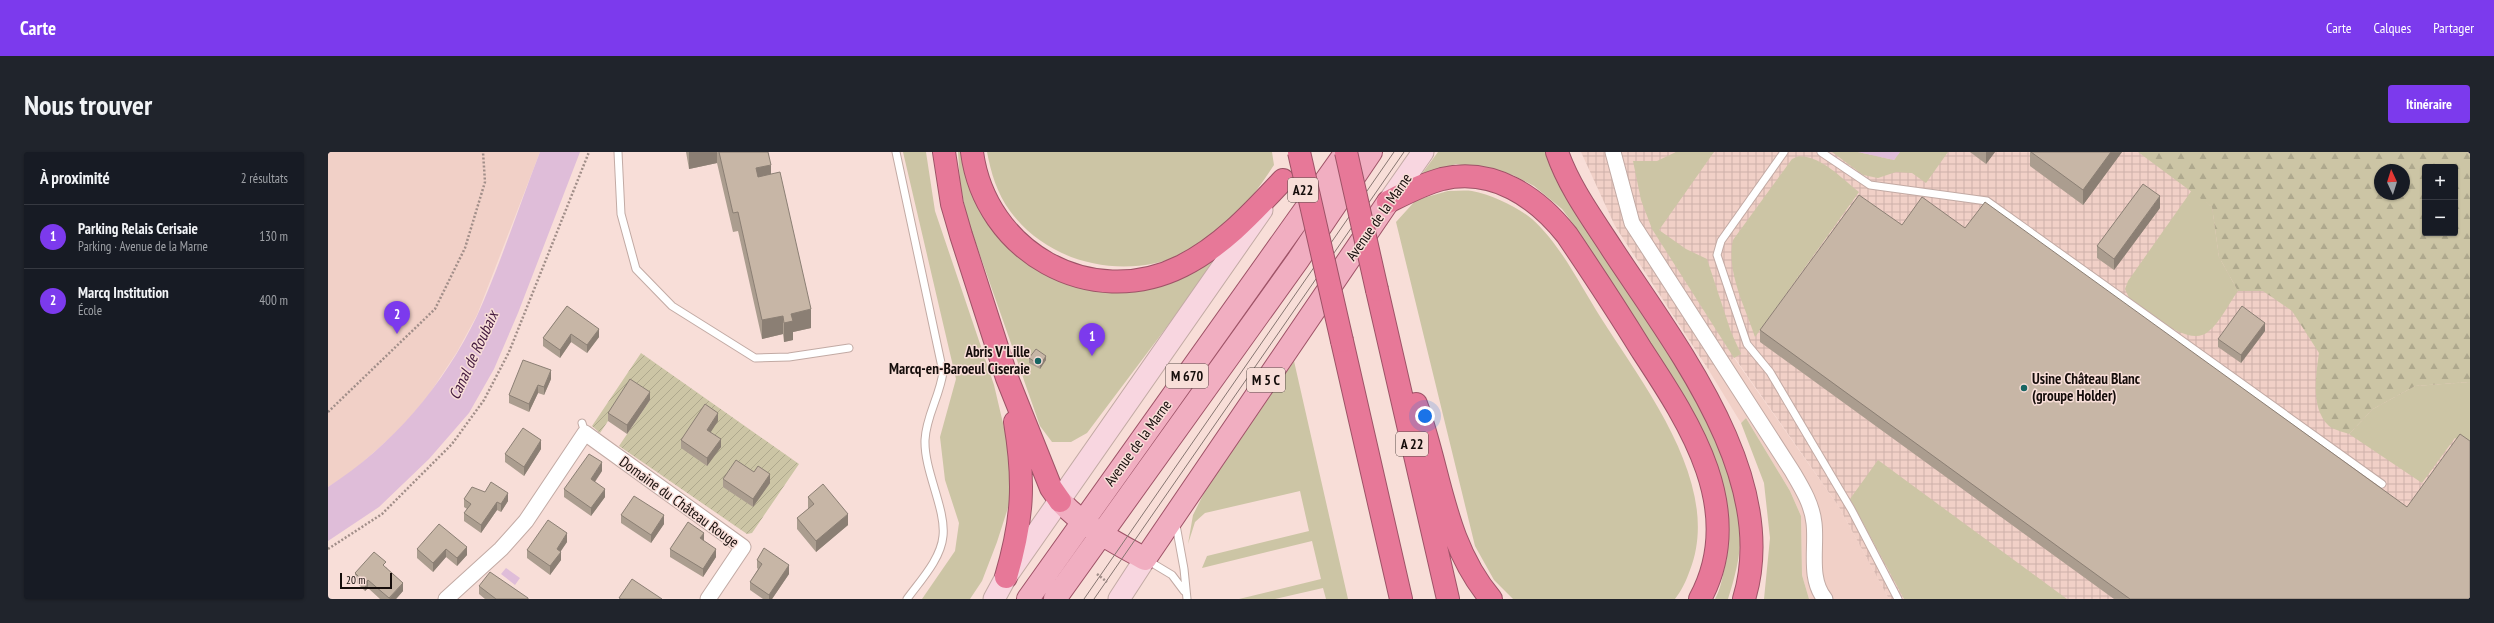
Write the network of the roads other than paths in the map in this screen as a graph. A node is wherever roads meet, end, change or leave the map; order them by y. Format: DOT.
graph roads {
  1 [pos="618,152"];
  2 [pos="896,152"];
  3 [pos="944,152"];
  4 [pos="972,152"];
  5 [pos="1290,152"];
  6 [pos="1299,152"];
  7 [pos="1303,152"];
  8 [pos="1346,152"];
  9 [pos="1371,152"];
  10 [pos="1423,152"];
  11 [pos="1557,152"];
  12 [pos="1614,152"];
  13 [pos="1784,152"];
  14 [pos="1821,152"];
  15 [pos="1283,180"];
  16 [pos="1388,202"];
  17 [pos="1316,227"];
  18 [pos="1387,333"];
  19 [pos="848,348"];
  20 [pos="1007,378"];
  21 [pos="2382,484"];
  22 [pos="1060,501"];
  23 [pos="1181,504"];
  24 [pos="1082,522"];
  25 [pos="1101,535"];
  26 [pos="1145,559"];
  27 [pos="1006,577"];
  28 [pos="1186,596"];
  29 [pos="446,599"];
  30 [pos="708,599"];
  31 [pos="907,599"];
  32 [pos="994,599"];
  33 [pos="1028,599"];
  34 [pos="1055,599"];
  35 [pos="1119,599"];
  36 [pos="1401,599"];
  37 [pos="1448,599"];
  38 [pos="1491,599"];
  39 [pos="1700,599"];
  40 [pos="1744,599"];
  41 [pos="1825,599"];
  42 [pos="1898,599"];
  1 -- 19 [label="lane"];
  2 -- 31 [label="lane"];
  3 -- 20 [label="highway"];
  4 -- 15 [label="highway"];
  5 -- 17 [label="highway, A22, bridge"];
  6 -- 17 [label="highway, bridge"];
  7 -- 15 [label="main road, Avenue de la Marne"];
  8 -- 18 [label="highway, A 22, bridge"];
  8 -- 24 [label="main road, Avenue de la Marne / M 670"];
  9 -- 25 [label="main road, Avenue de la Marne / M 670"];
  10 -- 16 [label="street, Avenue de la Marne / M 5 C"];
  11 -- 40 [label="highway"];
  12 -- 41 [label="street"];
  13 -- 42 [label="lane"];
  14 -- 21 [label="lane"];
  15 -- 22 [label="street, Avenue de la Marne"];
  16 -- 23 [label="main road, Avenue de la Marne / M 5 C"];
  16 -- 39 [label="highway"];
  17 -- 36 [label="highway, bridge"];
  18 -- 37 [label="highway, A 22"];
  18 -- 38 [label="highway"];
  20 -- 22 [label="highway"];
  20 -- 27 [label="highway"];
  22 -- 24 [label="main road"];
  22 -- 27 [label="street, Avenue de la Marne"];
  23 -- 26 [label="main road, Avenue de la Marne / M 5 C"];
  23 -- 28 [label="lane"];
  24 -- 25 [label="main road"];
  24 -- 33 [label="main road, Avenue de la Marne / M 670"];
  25 -- 26 [label="main road"];
  25 -- 34 [label="main road, Avenue de la Marne / M 670"];
  26 -- 28 [label="lane"];
  26 -- 35 [label="street, Avenue de la Marne / M 5 C"];
  27 -- 32 [label="street, Avenue de la Marne"];
  29 -- 30 [label="street, Domaine du Château Rouge"];
}
